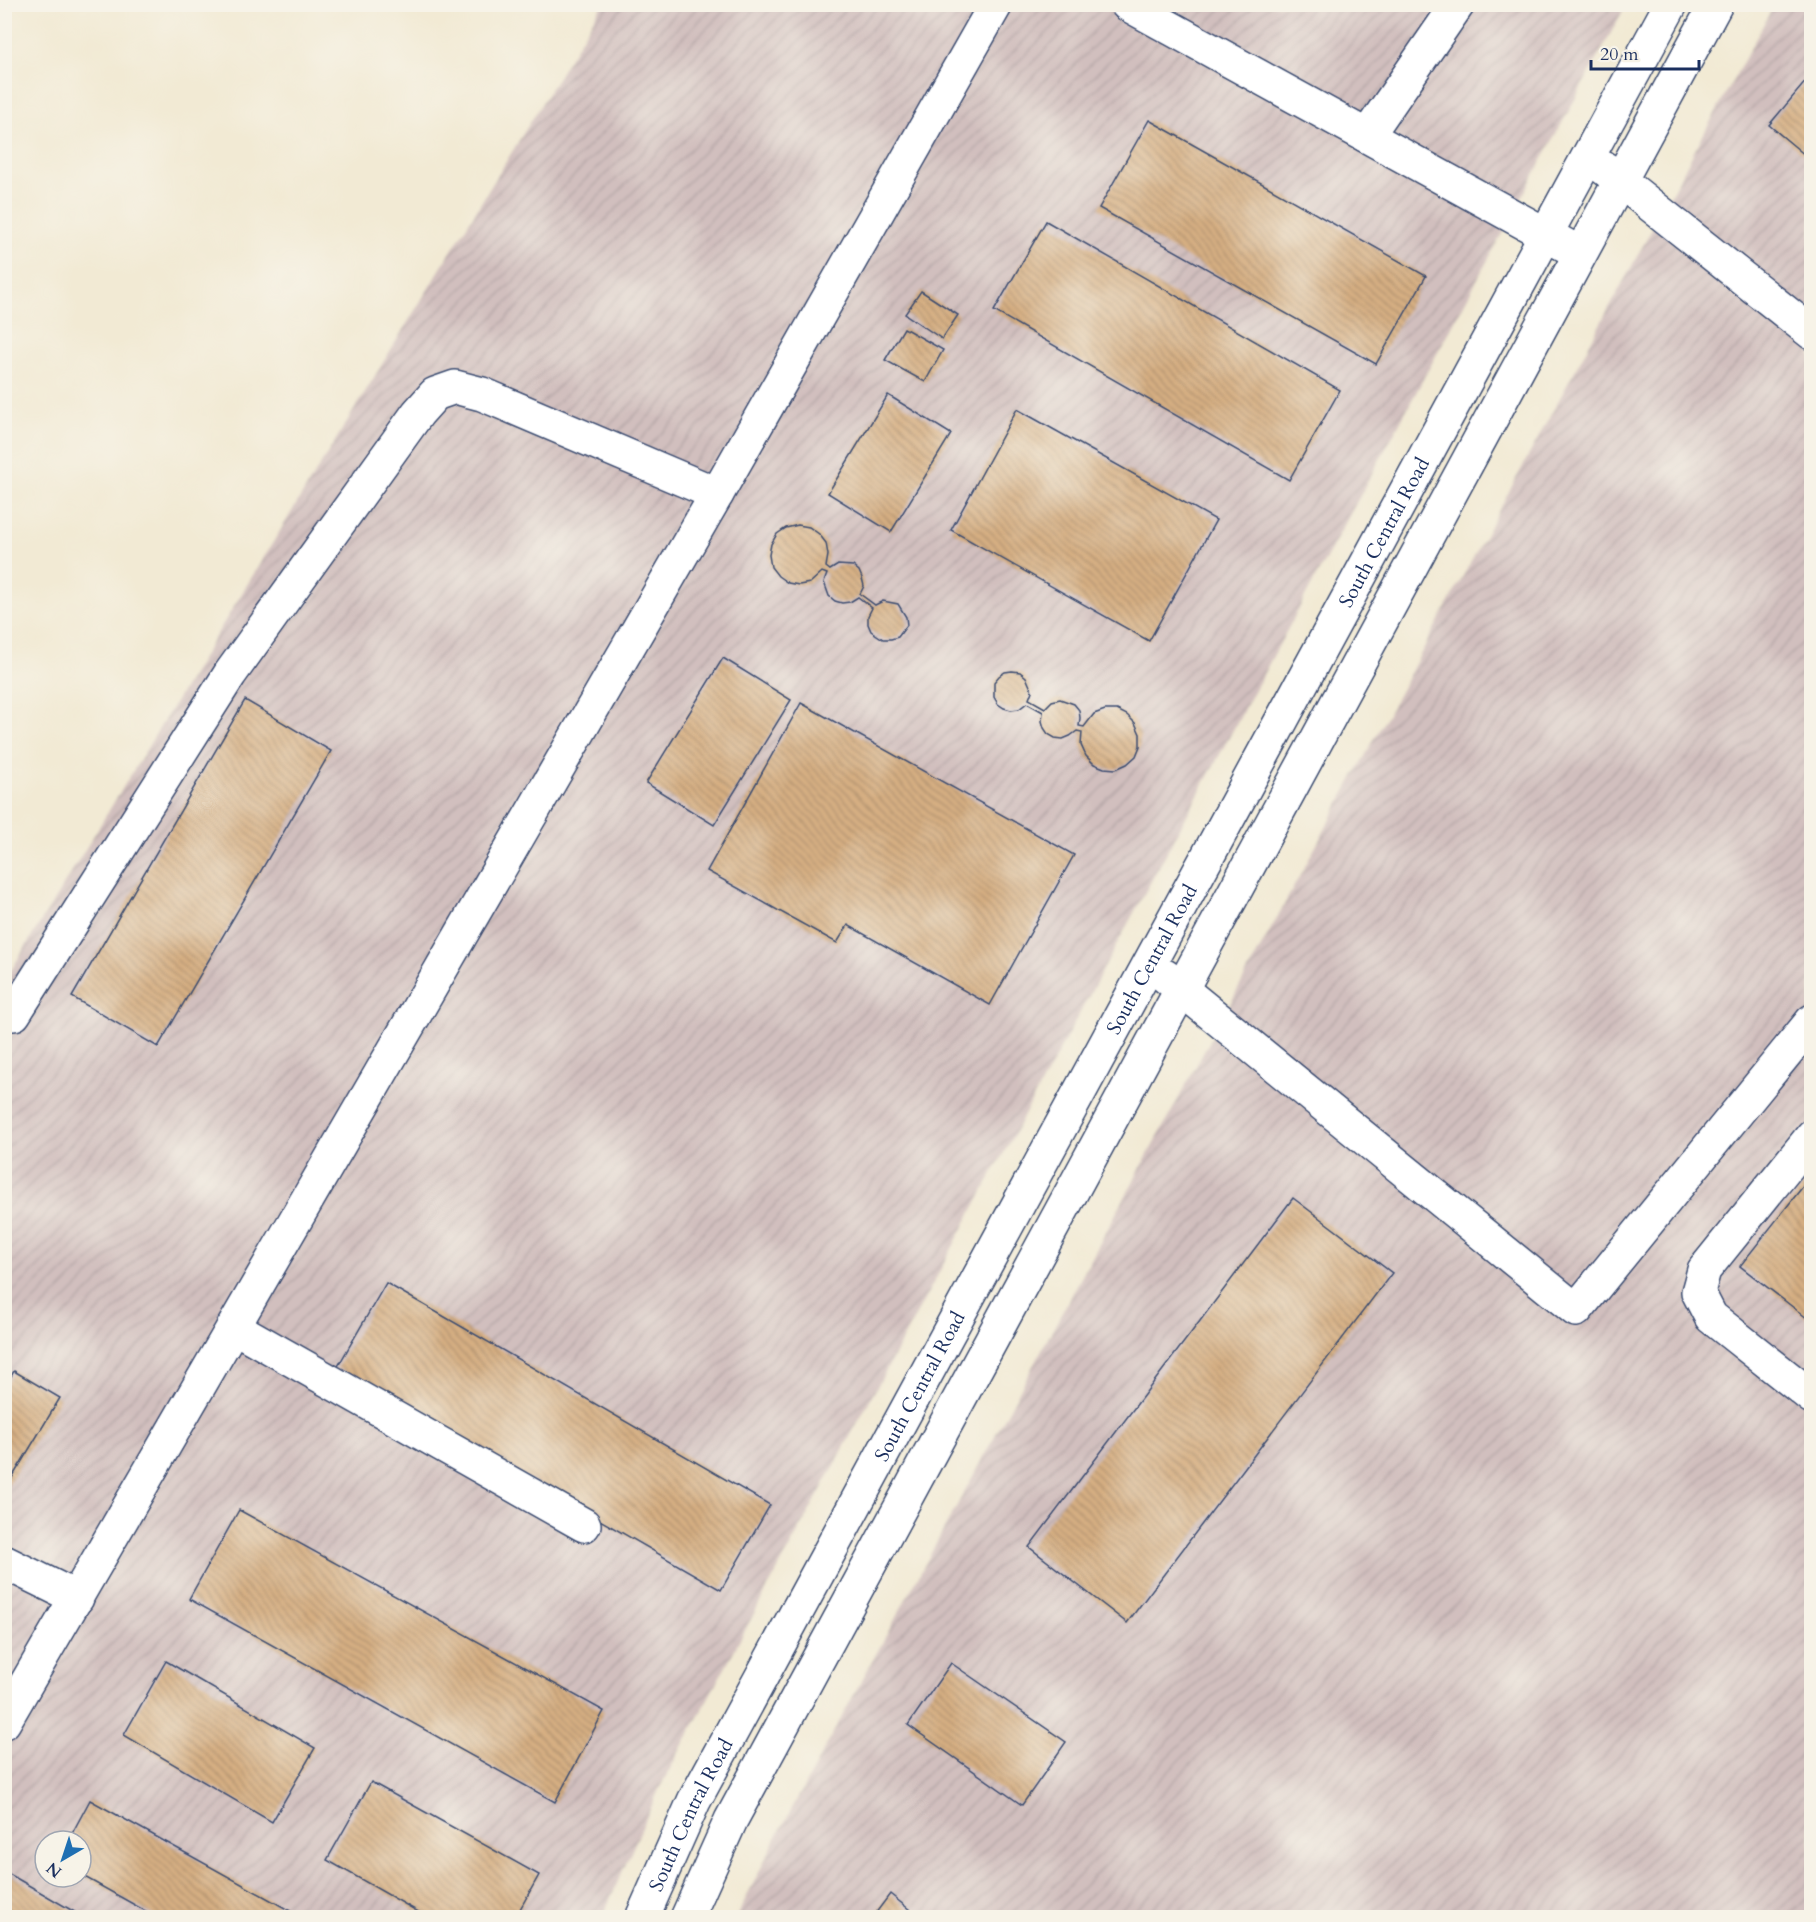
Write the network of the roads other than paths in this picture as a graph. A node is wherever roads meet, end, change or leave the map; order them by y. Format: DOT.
graph roads {
  1 [pos="996,4"];
  2 [pos="1127,4"];
  3 [pos="1458,4"];
  4 [pos="1671,4"];
  5 [pos="1716,4"];
  6 [pos="1367,136"];
  7 [pos="1589,156"];
  8 [pos="1621,180"];
  9 [pos="1546,233"];
  10 [pos="1580,255"];
  11 [pos="1812,333"];
  12 [pos="717,494"];
  13 [pos="1150,963"];
  14 [pos="1182,990"];
  15 [pos="14,1014"];
  16 [pos="1812,1021"];
  17 [pos="1812,1136"];
  18 [pos="234,1327"];
  19 [pos="1812,1397"];
  20 [pos="584,1525"];
  21 [pos="4,1562"];
  22 [pos="77,1598"];
  23 [pos="4,1722"];
  24 [pos="642,1917"];
  25 [pos="687,1917"];
  1 -- 12 [label="street"];
  2 -- 6 [label="street"];
  3 -- 6 [label="street"];
  4 -- 7 [label="street, South Central Road"];
  5 -- 8 [label="street, South Central Road"];
  6 -- 9 [label="street"];
  7 -- 8 [label="street"];
  7 -- 9 [label="street, South Central Road"];
  8 -- 10 [label="street, South Central Road"];
  8 -- 11 [label="street"];
  9 -- 10 [label="street"];
  9 -- 13 [label="street, South Central Road"];
  10 -- 14 [label="street, South Central Road"];
  12 -- 15 [label="street"];
  12 -- 18 [label="street"];
  13 -- 14 [label="street"];
  13 -- 24 [label="street, South Central Road"];
  14 -- 16 [label="street"];
  14 -- 25 [label="street, South Central Road"];
  17 -- 19 [label="street"];
  18 -- 20 [label="street"];
  18 -- 22 [label="street"];
  21 -- 22 [label="street"];
  22 -- 23 [label="street"];
}
